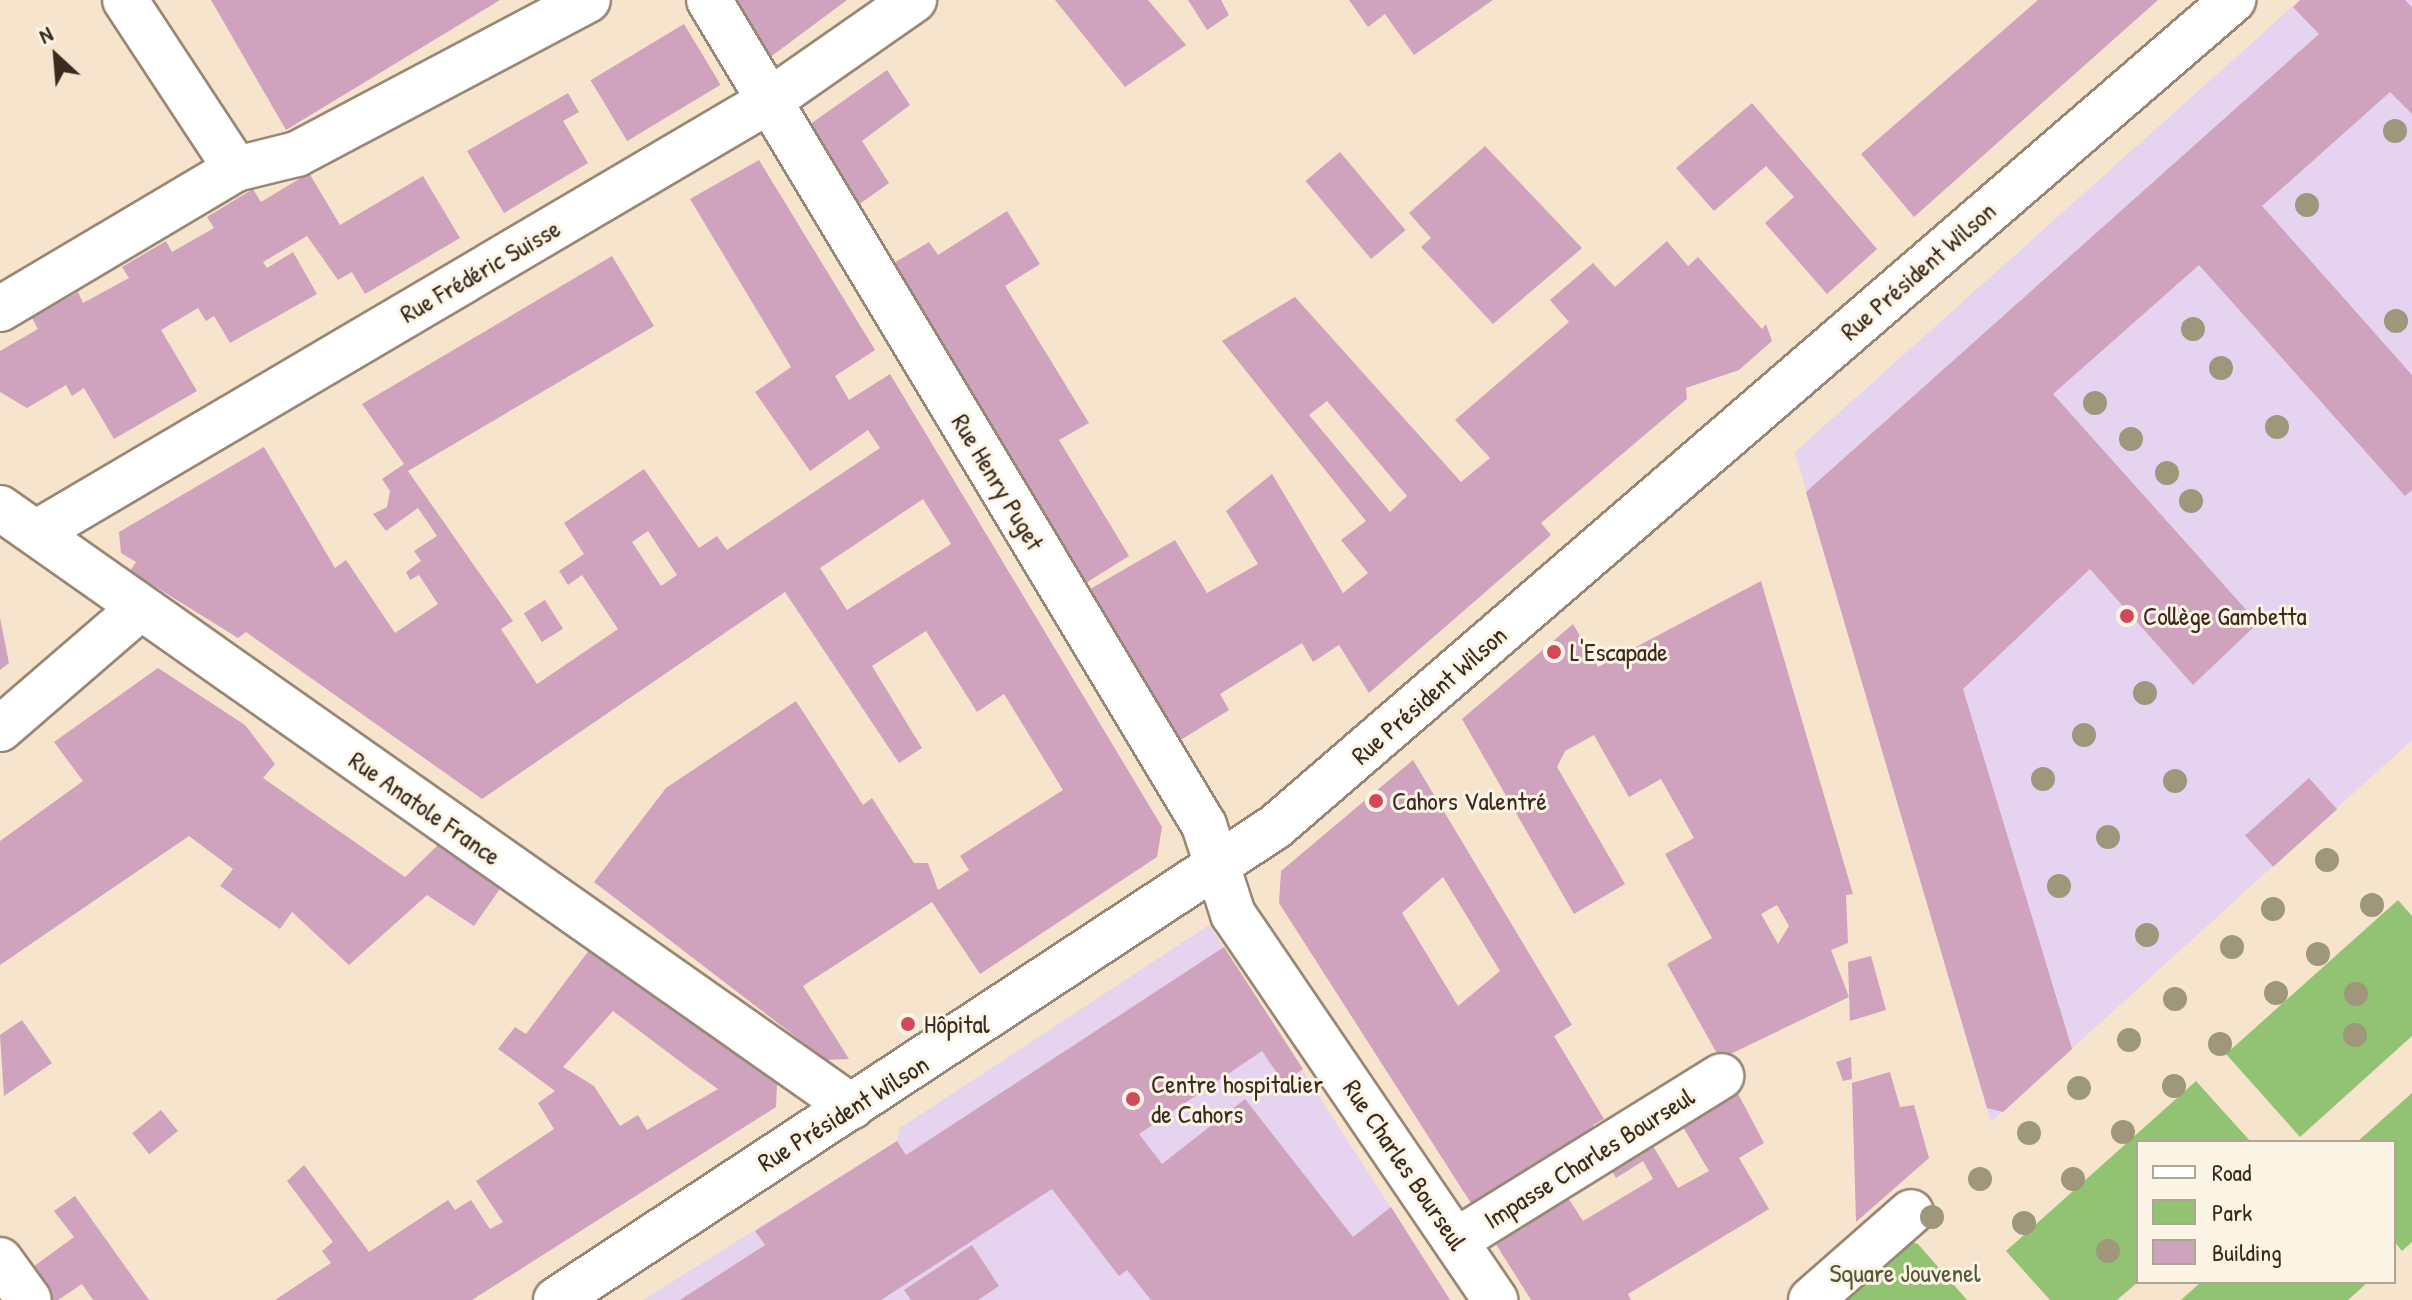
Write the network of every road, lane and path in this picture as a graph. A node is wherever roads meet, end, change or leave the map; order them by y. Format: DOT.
graph roads {
  1 [pos="125,0"];
  2 [pos="588,0"];
  3 [pos="709,0"];
  4 [pos="914,0"];
  5 [pos="2233,0"];
  6 [pos="769,101"];
  7 [pos="236,169"];
  8 [pos="0,309"];
  9 [pos="0,508"];
  10 [pos="39,531"];
  11 [pos="140,608"];
  12 [pos="0,729"];
  13 [pos="1223,865"];
  14 [pos="1721,1076"];
  15 [pos="852,1107"];
  16 [pos="1911,1212"];
  17 [pos="1457,1240"];
  18 [pos="0,1260"];
  19 [pos="29,1300"];
  20 [pos="556,1300"];
  21 [pos="1495,1300"];
  22 [pos="1811,1300"];
  1 -- 7 [label="street"];
  2 -- 7 [label="street"];
  3 -- 6 [label="street, Rue Henry Puget"];
  4 -- 6 [label="street, Rue Frédéric Suisse"];
  5 -- 13 [label="street, Rue Président Wilson"];
  6 -- 10 [label="street, Rue Frédéric Suisse"];
  6 -- 13 [label="street, Rue Henry Puget"];
  7 -- 8 [label="street"];
  9 -- 10 [label="street, Rue Anatole France"];
  10 -- 11 [label="street, Rue Anatole France"];
  11 -- 12 [label="street"];
  11 -- 15 [label="street, Rue Anatole France"];
  13 -- 15 [label="street, Rue Président Wilson"];
  13 -- 17 [label="street, Rue Charles Bourseul"];
  14 -- 17 [label="street, Impasse Charles Bourseul"];
  15 -- 20 [label="street, Rue Président Wilson"];
  16 -- 22 [label="street"];
  17 -- 21 [label="street, Rue Charles Bourseul"];
  18 -- 19 [label="street"];
}
